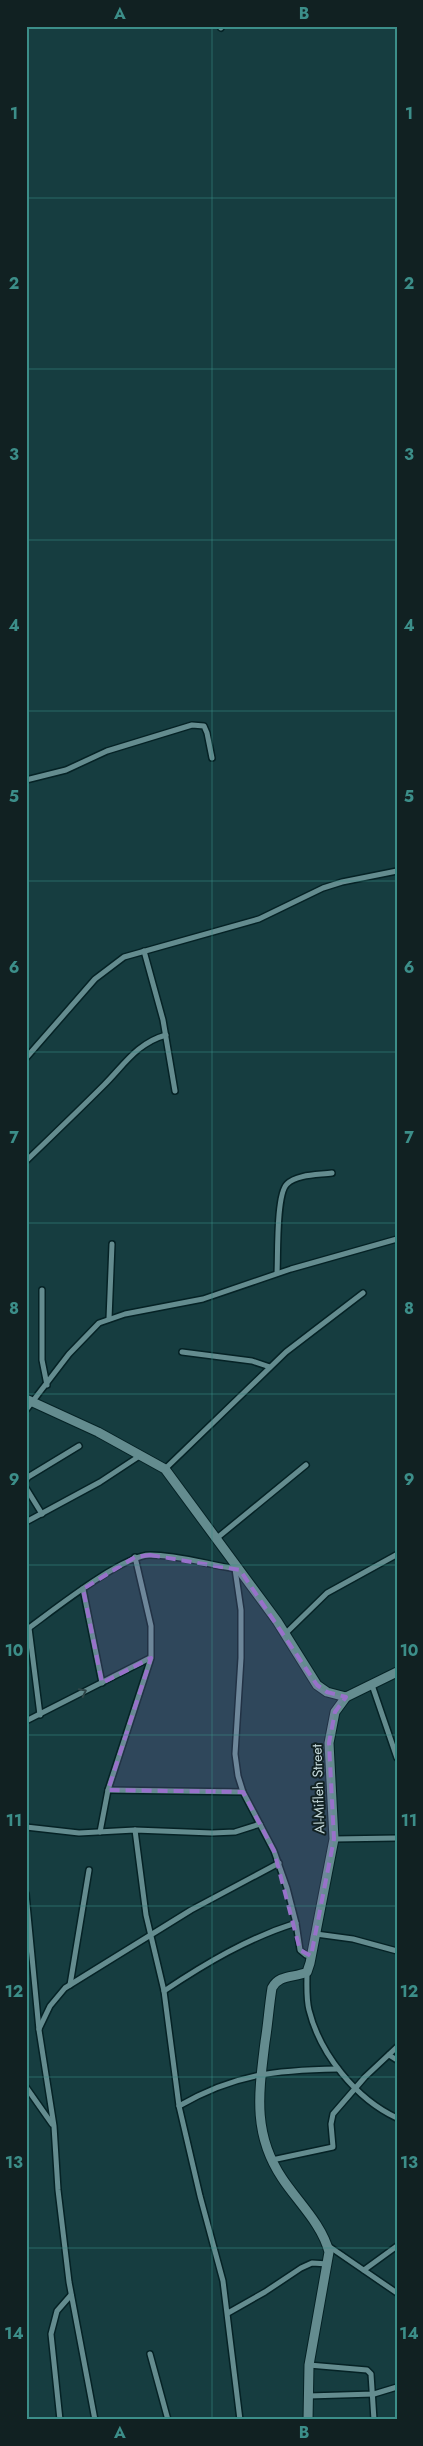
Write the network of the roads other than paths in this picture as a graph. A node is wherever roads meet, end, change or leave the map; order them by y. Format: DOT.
graph roads {
  1 [pos="212,758"];
  2 [pos="26,780"];
  3 [pos="397,871"];
  4 [pos="144,951"];
  5 [pos="166,1034"];
  6 [pos="26,1058"];
  7 [pos="175,1091"];
  8 [pos="26,1162"];
  9 [pos="332,1173"];
  10 [pos="397,1239"];
  11 [pos="112,1244"];
  12 [pos="278,1273"];
  13 [pos="42,1290"];
  14 [pos="363,1293"];
  15 [pos="108,1319"];
  16 [pos="182,1352"];
  17 [pos="270,1366"];
  18 [pos="47,1384"];
  19 [pos="30,1401"];
  20 [pos="26,1410"];
  21 [pos="79,1446"];
  22 [pos="141,1455"];
  23 [pos="306,1465"];
  24 [pos="165,1469"];
  25 [pos="26,1480"];
  26 [pos="26,1488"];
  27 [pos="42,1514"];
  28 [pos="26,1522"];
  29 [pos="217,1538"];
  30 [pos="396,1555"];
  31 [pos="135,1557"];
  32 [pos="238,1569"];
  33 [pos="83,1589"];
  34 [pos="28,1629"];
  35 [pos="285,1634"];
  36 [pos="150,1658"];
  37 [pos="397,1672"];
  38 [pos="102,1683"];
  39 [pos="372,1685"];
  40 [pos="346,1697"];
  41 [pos="40,1715"];
  42 [pos="26,1721"];
  43 [pos="397,1758"];
  44 [pos="108,1790"];
  45 [pos="243,1792"];
  46 [pos="260,1824"];
  47 [pos="26,1827"];
  48 [pos="135,1830"];
  49 [pos="100,1832"];
  50 [pos="397,1838"];
  51 [pos="334,1839"];
  52 [pos="279,1863"];
  53 [pos="89,1870"];
  54 [pos="26,1894"];
  55 [pos="296,1923"];
  56 [pos="150,1934"];
  57 [pos="316,1934"];
  58 [pos="397,1951"];
  59 [pos="311,1956"];
  60 [pos="307,1972"];
  61 [pos="70,1985"];
  62 [pos="164,1991"];
  63 [pos="39,2030"];
  64 [pos="397,2046"];
  65 [pos="389,2055"];
  66 [pos="397,2060"];
  67 [pos="338,2069"];
  68 [pos="261,2074"];
  69 [pos="26,2087"];
  70 [pos="356,2087"];
  71 [pos="179,2106"];
  72 [pos="397,2118"];
  73 [pos="54,2126"];
  74 [pos="272,2160"];
  75 [pos="327,2245"];
  76 [pos="397,2246"];
  77 [pos="328,2264"];
  78 [pos="364,2270"];
  79 [pos="397,2293"];
  80 [pos="71,2295"];
  81 [pos="228,2312"];
  82 [pos="150,2354"];
  83 [pos="309,2365"];
  84 [pos="397,2387"];
  85 [pos="374,2394"];
  86 [pos="308,2396"];
  87 [pos="60,2420"];
  88 [pos="95,2420"];
  89 [pos="168,2420"];
  90 [pos="240,2420"];
  91 [pos="308,2420"];
  92 [pos="374,2420"];
  1 -- 2 [label="street"];
  3 -- 4 [label="street"];
  4 -- 5 [label="street"];
  4 -- 6 [label="street"];
  5 -- 7 [label="street"];
  5 -- 8 [label="street"];
  9 -- 12 [label="street"];
  10 -- 12 [label="street"];
  11 -- 15 [label="street"];
  12 -- 15 [label="street"];
  13 -- 18 [label="street"];
  14 -- 17 [label="street"];
  15 -- 18 [label="street"];
  16 -- 17 [label="street"];
  17 -- 24 [label="street"];
  18 -- 19 [label="street"];
  19 -- 20 [label="street"];
  19 -- 22 [label="street"];
  21 -- 25 [label="street"];
  22 -- 24 [label="street"];
  22 -- 27 [label="street"];
  23 -- 29 [label="street"];
  24 -- 29 [label="street"];
  26 -- 27 [label="street"];
  27 -- 28 [label="street"];
  29 -- 32 [label="street"];
  30 -- 35 [label="street"];
  31 -- 32 [label="street"];
  31 -- 33 [label="street"];
  31 -- 36 [label="street"];
  32 -- 35 [label="street"];
  32 -- 45 [label="street"];
  33 -- 34 [label="street"];
  33 -- 38 [label="street"];
  34 -- 41 [label="street"];
  35 -- 40 [label="street"];
  36 -- 38 [label="street"];
  36 -- 44 [label="street"];
  37 -- 39 [label="street"];
  41 -- 38 [label="street, one-way"];
  39 -- 40 [label="street"];
  39 -- 43 [label="street"];
  40 -- 51 [label="street, Al-Mifleh Street"];
  41 -- 42 [label="street"];
  44 -- 45 [label="street"];
  44 -- 49 [label="street"];
  45 -- 46 [label="street"];
  46 -- 48 [label="street"];
  46 -- 52 [label="street"];
  47 -- 49 [label="street"];
  48 -- 49 [label="street"];
  48 -- 56 [label="street"];
  50 -- 51 [label="street"];
  51 -- 57 [label="street, Al-Mifleh Street"];
  52 -- 55 [label="street"];
  52 -- 56 [label="street"];
  53 -- 61 [label="street"];
  54 -- 63 [label="street"];
  55 -- 59 [label="street"];
  55 -- 62 [label="street"];
  56 -- 61 [label="street"];
  56 -- 62 [label="street"];
  57 -- 58 [label="street"];
  57 -- 59 [label="street, Al-Mifleh Street"];
  59 -- 60 [label="street, Al-Mifleh Street"];
  60 -- 67 [label="street"];
  60 -- 68 [label="street"];
  61 -- 63 [label="street"];
  62 -- 71 [label="street"];
  63 -- 73 [label="street"];
  64 -- 65 [label="street"];
  65 -- 66 [label="street"];
  65 -- 70 [label="street"];
  67 -- 68 [label="street"];
  67 -- 70 [label="street"];
  68 -- 71 [label="street"];
  68 -- 74 [label="street"];
  69 -- 73 [label="street"];
  70 -- 72 [label="street"];
  70 -- 74 [label="street"];
  71 -- 81 [label="street"];
  73 -- 80 [label="street"];
  74 -- 75 [label="street"];
  75 -- 77 [label="street"];
  75 -- 78 [label="street"];
  76 -- 78 [label="street"];
  77 -- 81 [label="street"];
  77 -- 83 [label="street"];
  78 -- 79 [label="street"];
  80 -- 87 [label="street"];
  80 -- 88 [label="street"];
  81 -- 90 [label="street"];
  82 -- 89 [label="street"];
  83 -- 85 [label="street"];
  83 -- 86 [label="street"];
  84 -- 85 [label="street"];
  85 -- 86 [label="street"];
  85 -- 92 [label="street"];
  86 -- 91 [label="street"];
}
